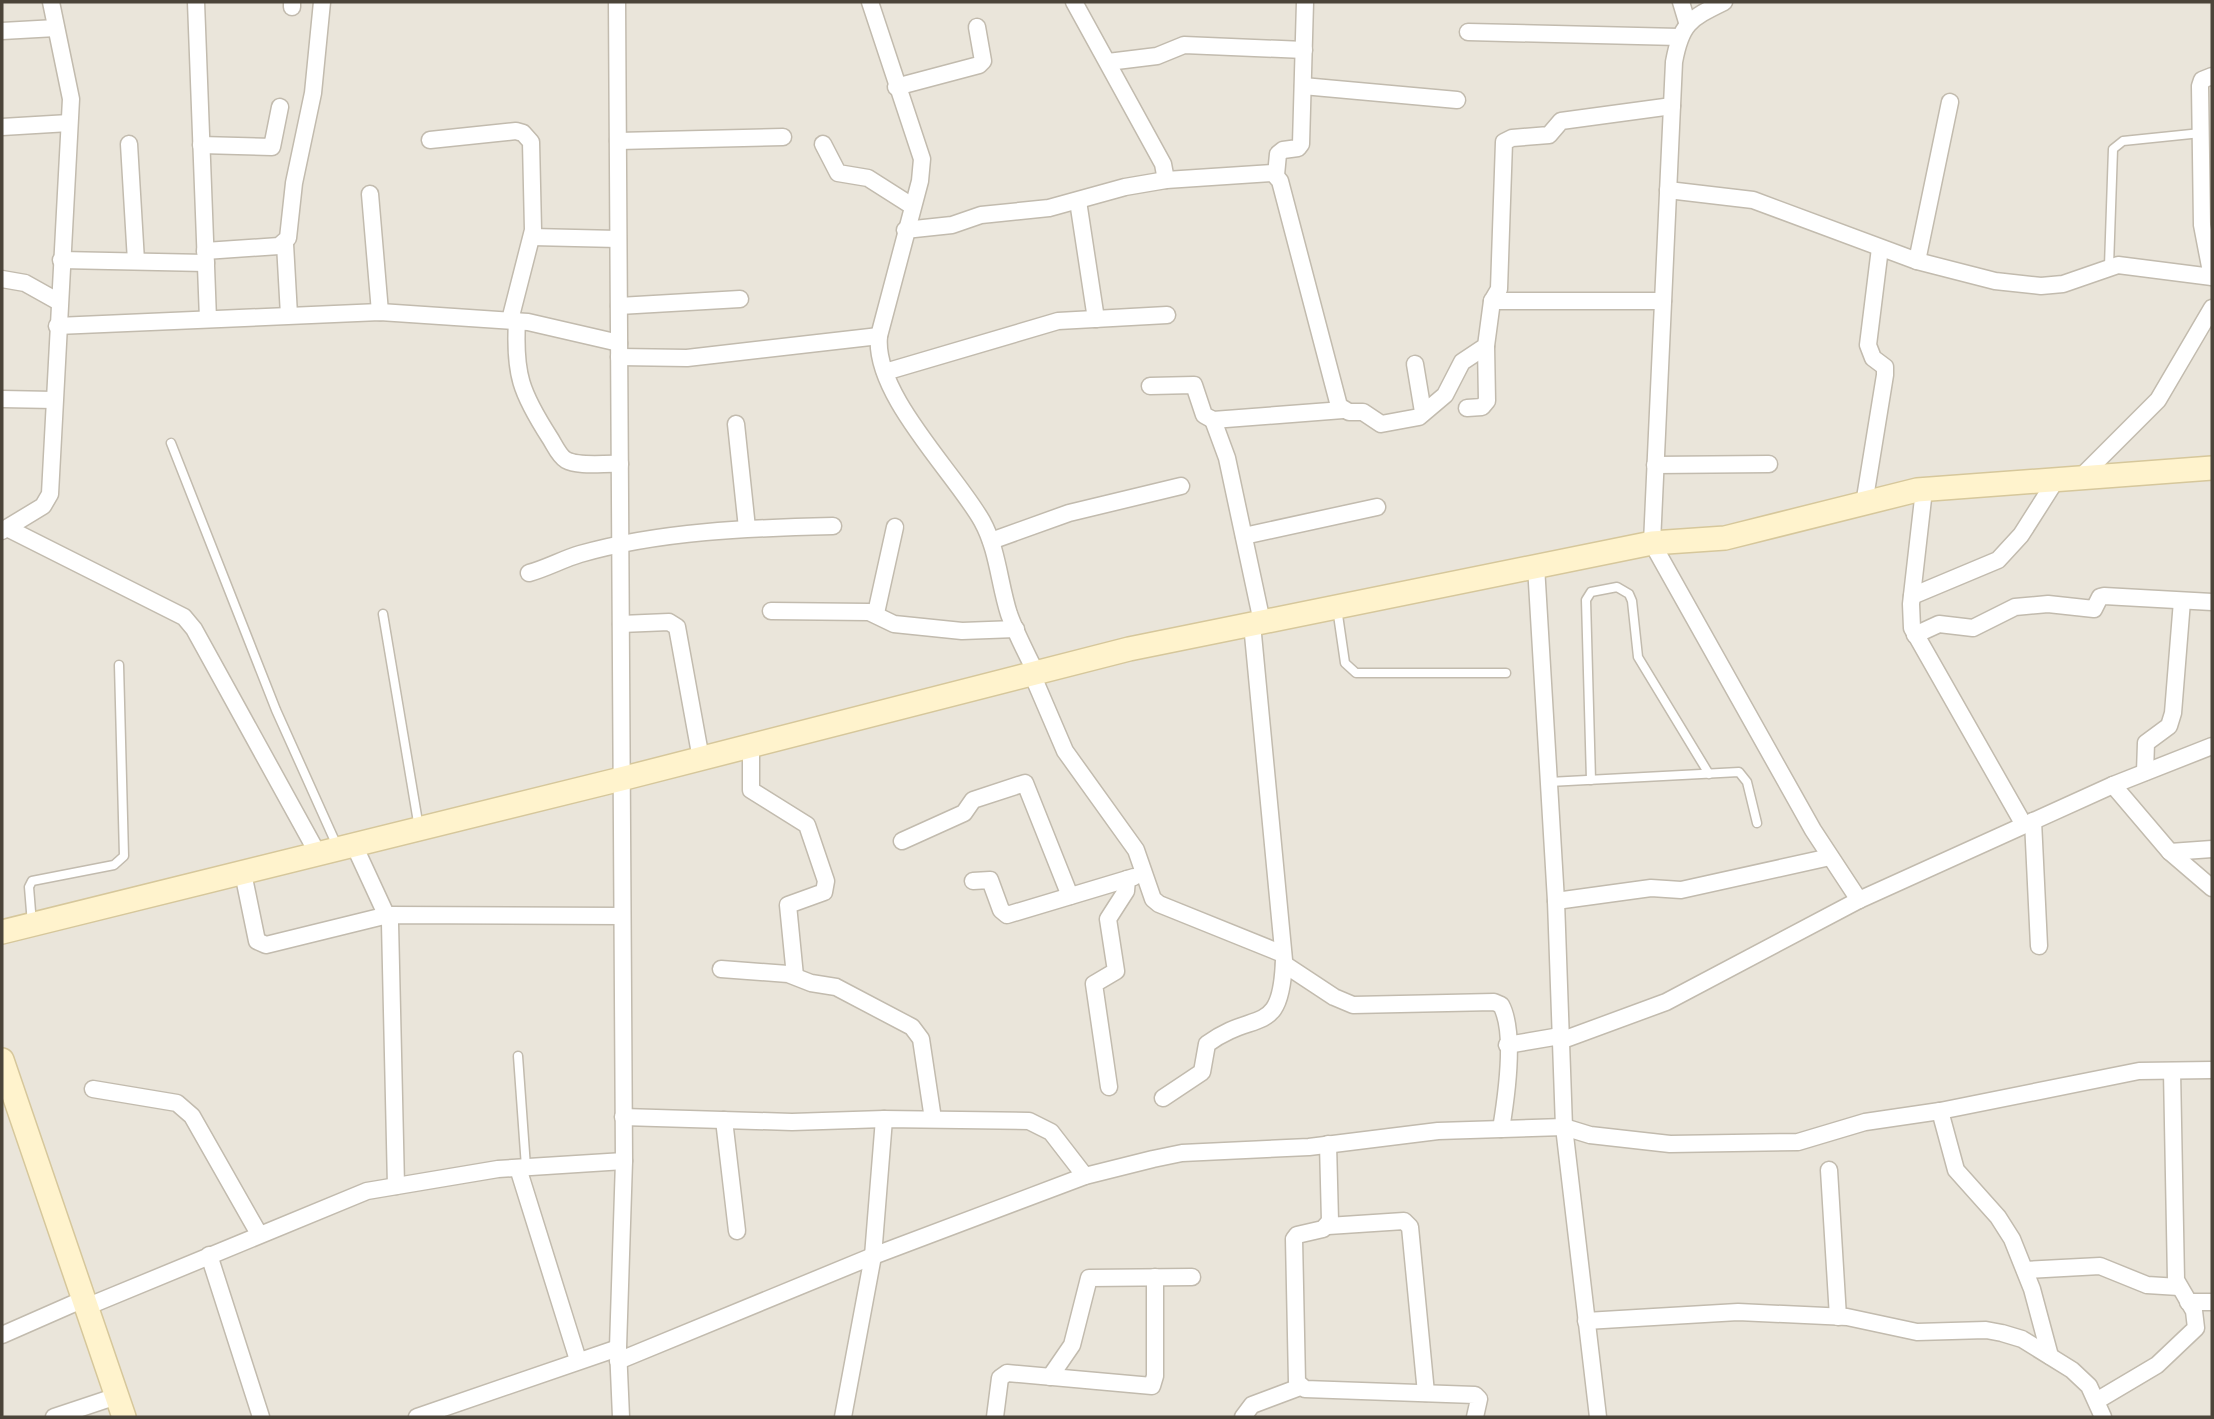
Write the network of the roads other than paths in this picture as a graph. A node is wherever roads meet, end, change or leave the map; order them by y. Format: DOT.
graph roads {
  1 [pos="51,2"];
  2 [pos="196,2"];
  3 [pos="322,2"];
  4 [pos="617,2"];
  5 [pos="870,2"];
  6 [pos="1074,2"];
  7 [pos="1305,2"];
  8 [pos="1681,2"];
  9 [pos="1724,2"];
  10 [pos="977,27"];
  11 [pos="56,28"];
  12 [pos="1683,29"];
  13 [pos="2,30"];
  14 [pos="1468,32"];
  15 [pos="1304,50"];
  16 [pos="1108,62"];
  17 [pos="2212,76"];
  18 [pos="1303,86"];
  19 [pos="897,87"];
  20 [pos="1457,100"];
  21 [pos="1950,102"];
  22 [pos="1672,106"];
  23 [pos="280,107"];
  24 [pos="69,123"];
  25 [pos="2,127"];
  26 [pos="2201,133"];
  27 [pos="783,137"];
  28 [pos="430,140"];
  29 [pos="618,141"];
  30 [pos="129,144"];
  31 [pos="822,144"];
  32 [pos="201,145"];
  33 [pos="1276,175"];
  34 [pos="1166,180"];
  35 [pos="1668,190"];
  36 [pos="370,194"];
  37 [pos="1078,201"];
  38 [pos="912,206"];
  39 [pos="905,230"];
  40 [pos="532,237"];
  41 [pos="618,239"];
  42 [pos="285,244"];
  43 [pos="2209,246"];
  44 [pos="1880,248"];
  45 [pos="206,257"];
  46 [pos="61,260"];
  47 [pos="136,261"];
  48 [pos="1917,261"];
  49 [pos="2109,266"];
  50 [pos="2212,277"];
  51 [pos="2,279"];
  52 [pos="740,299"];
  53 [pos="1492,301"];
  54 [pos="1663,301"];
  55 [pos="59,302"];
  56 [pos="619,306"];
  57 [pos="2212,308"];
  58 [pos="380,312"];
  59 [pos="289,315"];
  60 [pos="1167,315"];
  61 [pos="208,318"];
  62 [pos="1096,319"];
  63 [pos="513,320"];
  64 [pos="57,326"];
  65 [pos="878,336"];
  66 [pos="1486,346"];
  67 [pos="619,350"];
  68 [pos="1415,364"];
  69 [pos="885,372"];
  70 [pos="1150,386"];
  71 [pos="2,399"];
  72 [pos="54,400"];
  73 [pos="1467,408"];
  74 [pos="1343,410"];
  75 [pos="1423,412"];
  76 [pos="1213,420"];
  77 [pos="736,424"];
  78 [pos="171,443"];
  79 [pos="620,464"];
  80 [pos="1769,464"];
  81 [pos="1655,465"];
  82 [pos="2212,468"];
  83 [pos="2080,478"];
  84 [pos="2056,480"];
  85 [pos="1181,485"];
  86 [pos="1924,490"];
  87 [pos="1864,504"];
  88 [pos="1377,507"];
  89 [pos="833,526"];
  90 [pos="895,527"];
  91 [pos="747,528"];
  92 [pos="4,530"];
  93 [pos="1244,536"];
  94 [pos="991,541"];
  95 [pos="1652,542"];
  96 [pos="620,545"];
  97 [pos="1536,566"];
  98 [pos="529,573"];
  99 [pos="1912,596"];
  100 [pos="2182,601"];
  101 [pos="2212,602"];
  102 [pos="1336,607"];
  103 [pos="772,611"];
  104 [pos="876,613"];
  105 [pos="383,614"];
  106 [pos="1257,623"];
  107 [pos="621,624"];
  108 [pos="1016,629"];
  109 [pos="1915,635"];
  110 [pos="120,665"];
  111 [pos="1506,673"];
  112 [pos="1034,674"];
  113 [pos="751,746"];
  114 [pos="2212,746"];
  115 [pos="701,759"];
  116 [pos="2145,772"];
  117 [pos="1709,774"];
  118 [pos="621,779"];
  119 [pos="1591,780"];
  120 [pos="1549,782"];
  121 [pos="2113,785"];
  122 [pos="1757,823"];
  123 [pos="2028,823"];
  124 [pos="419,829"];
  125 [pos="902,841"];
  126 [pos="337,849"];
  127 [pos="2212,849"];
  128 [pos="2170,852"];
  129 [pos="1830,857"];
  130 [pos="243,873"];
  131 [pos="1144,874"];
  132 [pos="1126,879"];
  133 [pos="973,881"];
  134 [pos="2212,888"];
  135 [pos="1070,896"];
  136 [pos="1859,900"];
  137 [pos="1556,901"];
  138 [pos="388,915"];
  139 [pos="622,916"];
  140 [pos="32,925"];
  141 [pos="2,932"];
  142 [pos="2039,946"];
  143 [pos="1283,959"];
  144 [pos="721,968"];
  145 [pos="795,976"];
  146 [pos="1560,1039"];
  147 [pos="1507,1045"];
  148 [pos="518,1056"];
  149 [pos="2,1060"];
  150 [pos="2212,1070"];
  151 [pos="2172,1071"];
  152 [pos="1110,1087"];
  153 [pos="93,1088"];
  154 [pos="1163,1098"];
  155 [pos="1940,1111"];
  156 [pos="623,1117"];
  157 [pos="884,1119"];
  158 [pos="933,1119"];
  159 [pos="724,1120"];
  160 [pos="1564,1127"];
  161 [pos="1501,1129"];
  162 [pos="1328,1144"];
  163 [pos="624,1161"];
  164 [pos="522,1168"];
  165 [pos="1829,1170"];
  166 [pos="1085,1176"];
  167 [pos="396,1186"];
  168 [pos="1328,1226"];
  169 [pos="737,1231"];
  170 [pos="259,1234"];
  171 [pos="209,1255"];
  172 [pos="873,1256"];
  173 [pos="2025,1270"];
  174 [pos="1154,1277"];
  175 [pos="1192,1277"];
  176 [pos="2179,1287"];
  177 [pos="2188,1302"];
  178 [pos="2212,1302"];
  179 [pos="85,1303"];
  180 [pos="1838,1317"];
  181 [pos="1586,1321"];
  182 [pos="2,1335"];
  183 [pos="618,1354"];
  184 [pos="2050,1356"];
  185 [pos="578,1360"];
  186 [pos="1050,1377"];
  187 [pos="1300,1387"];
  188 [pos="1426,1394"];
  189 [pos="2098,1400"];
  190 [pos="121,1407"];
  191 [pos="54,1417"];
  192 [pos="261,1417"];
  193 [pos="417,1417"];
  194 [pos="621,1417"];
  195 [pos="843,1417"];
  196 [pos="995,1417"];
  197 [pos="1243,1417"];
  198 [pos="1475,1417"];
  199 [pos="1598,1417"];
  200 [pos="2103,1417"];
  1 -- 11 [label="street"];
  2 -- 32 [label="street"];
  3 -- 42 [label="street"];
  4 -- 29 [label="street"];
  5 -- 19 [label="street"];
  6 -- 16 [label="street"];
  7 -- 15 [label="street"];
  8 -- 12 [label="street"];
  9 -- 12 [label="street"];
  10 -- 19 [label="street"];
  11 -- 13 [label="street"];
  11 -- 24 [label="street"];
  12 -- 14 [label="street"];
  12 -- 22 [label="street"];
  15 -- 16 [label="street"];
  15 -- 18 [label="street"];
  16 -- 34 [label="street"];
  17 -- 26 [label="street"];
  18 -- 20 [label="street"];
  18 -- 33 [label="street"];
  19 -- 38 [label="street"];
  21 -- 48 [label="street"];
  22 -- 35 [label="street"];
  22 -- 53 [label="street"];
  23 -- 32 [label="street"];
  24 -- 25 [label="street"];
  24 -- 46 [label="street"];
  26 -- 43 [label="street"];
  26 -- 49 [label="lane"];
  27 -- 29 [label="street"];
  28 -- 40 [label="street"];
  29 -- 41 [label="street"];
  30 -- 47 [label="street"];
  31 -- 38 [label="street"];
  32 -- 45 [label="street"];
  33 -- 34 [label="street"];
  33 -- 74 [label="street"];
  34 -- 37 [label="street"];
  35 -- 44 [label="street"];
  35 -- 54 [label="street"];
  36 -- 58 [label="street"];
  37 -- 39 [label="street"];
  37 -- 62 [label="street"];
  38 -- 39 [label="street"];
  39 -- 65 [label="street"];
  40 -- 41 [label="street"];
  40 -- 63 [label="street"];
  41 -- 56 [label="street"];
  42 -- 45 [label="street"];
  42 -- 59 [label="street"];
  43 -- 50 [label="street"];
  44 -- 48 [label="street"];
  44 -- 87 [label="street"];
  45 -- 47 [label="street"];
  45 -- 61 [label="street"];
  46 -- 47 [label="street"];
  46 -- 55 [label="street"];
  48 -- 49 [label="street"];
  49 -- 50 [label="street"];
  51 -- 55 [label="street"];
  52 -- 56 [label="street"];
  53 -- 54 [label="street"];
  53 -- 66 [label="street"];
  54 -- 81 [label="street"];
  55 -- 64 [label="street"];
  56 -- 67 [label="street"];
  57 -- 83 [label="street"];
  58 -- 59 [label="street"];
  58 -- 63 [label="street"];
  59 -- 61 [label="street"];
  60 -- 62 [label="street"];
  61 -- 64 [label="street"];
  62 -- 69 [label="street"];
  63 -- 67 [label="street"];
  63 -- 79 [label="street"];
  64 -- 72 [label="street"];
  65 -- 67 [label="street"];
  65 -- 69 [label="street"];
  66 -- 73 [label="street"];
  66 -- 75 [label="street"];
  67 -- 79 [label="street"];
  68 -- 75 [label="street"];
  69 -- 94 [label="street"];
  70 -- 76 [label="street"];
  71 -- 72 [label="street"];
  72 -- 92 [label="street"];
  74 -- 75 [label="street"];
  74 -- 76 [label="street"];
  76 -- 93 [label="street"];
  77 -- 91 [label="street"];
  78 -- 126 [label="lane"];
  79 -- 96 [label="street"];
  80 -- 81 [label="street"];
  81 -- 95 [label="street"];
  82 -- 83 [label="main road"];
  83 -- 84 [label="main road"];
  84 -- 86 [label="main road"];
  84 -- 99 [label="street"];
  85 -- 94 [label="street"];
  86 -- 87 [label="main road"];
  86 -- 99 [label="street"];
  87 -- 95 [label="main road"];
  88 -- 93 [label="street"];
  89 -- 91 [label="street"];
  90 -- 104 [label="street"];
  91 -- 96 [label="street"];
  92 -- 126 [label="street"];
  93 -- 106 [label="street"];
  94 -- 108 [label="street"];
  95 -- 97 [label="main road"];
  95 -- 129 [label="street"];
  96 -- 98 [label="street"];
  96 -- 107 [label="street"];
  97 -- 102 [label="main road"];
  97 -- 120 [label="street"];
  99 -- 109 [label="street"];
  100 -- 101 [label="street"];
  100 -- 109 [label="street"];
  100 -- 116 [label="street"];
  102 -- 106 [label="main road"];
  102 -- 111 [label="lane"];
  103 -- 104 [label="street"];
  104 -- 108 [label="street"];
  105 -- 124 [label="lane"];
  106 -- 112 [label="main road"];
  106 -- 143 [label="street"];
  107 -- 115 [label="street"];
  107 -- 118 [label="street"];
  108 -- 112 [label="street"];
  109 -- 123 [label="street"];
  110 -- 140 [label="lane"];
  112 -- 113 [label="main road"];
  112 -- 131 [label="street"];
  113 -- 115 [label="main road"];
  113 -- 145 [label="street"];
  114 -- 116 [label="street"];
  115 -- 118 [label="main road"];
  116 -- 121 [label="street"];
  117 -- 119 [label="lane"];
  117 -- 119 [label="lane"];
  117 -- 122 [label="lane"];
  118 -- 124 [label="main road"];
  118 -- 139 [label="street"];
  119 -- 120 [label="lane"];
  120 -- 137 [label="street"];
  121 -- 123 [label="street"];
  121 -- 128 [label="street"];
  123 -- 136 [label="street"];
  123 -- 142 [label="street"];
  124 -- 126 [label="main road"];
  125 -- 135 [label="street"];
  126 -- 130 [label="main road"];
  126 -- 138 [label="street"];
  127 -- 128 [label="street"];
  128 -- 134 [label="street"];
  129 -- 136 [label="street"];
  129 -- 137 [label="street"];
  130 -- 138 [label="street"];
  130 -- 140 [label="main road"];
  131 -- 132 [label="street"];
  131 -- 143 [label="street"];
  132 -- 135 [label="street"];
  132 -- 152 [label="street"];
  133 -- 135 [label="street"];
  136 -- 146 [label="street"];
  137 -- 146 [label="street"];
  138 -- 139 [label="street"];
  138 -- 167 [label="street"];
  139 -- 156 [label="street"];
  140 -- 141 [label="main road"];
  143 -- 147 [label="street"];
  143 -- 154 [label="street"];
  144 -- 145 [label="street"];
  145 -- 158 [label="street"];
  146 -- 147 [label="street"];
  146 -- 160 [label="street"];
  147 -- 161 [label="street"];
  148 -- 164 [label="lane"];
  149 -- 179 [label="main road"];
  150 -- 151 [label="street"];
  151 -- 155 [label="street"];
  151 -- 176 [label="street"];
  153 -- 170 [label="street"];
  155 -- 160 [label="street"];
  155 -- 173 [label="street"];
  156 -- 159 [label="street"];
  156 -- 163 [label="street"];
  157 -- 158 [label="street"];
  157 -- 159 [label="street"];
  157 -- 172 [label="street"];
  158 -- 166 [label="street"];
  159 -- 169 [label="street"];
  160 -- 161 [label="street"];
  160 -- 181 [label="street"];
  161 -- 162 [label="street"];
  162 -- 166 [label="street"];
  162 -- 168 [label="street"];
  163 -- 164 [label="street"];
  163 -- 183 [label="street"];
  164 -- 167 [label="street"];
  164 -- 185 [label="street"];
  165 -- 180 [label="street"];
  166 -- 172 [label="street"];
  167 -- 170 [label="street"];
  168 -- 187 [label="street"];
  168 -- 188 [label="street"];
  170 -- 171 [label="street"];
  171 -- 179 [label="street"];
  171 -- 192 [label="street"];
  172 -- 183 [label="street"];
  172 -- 195 [label="street"];
  173 -- 176 [label="street"];
  173 -- 184 [label="street"];
  174 -- 175 [label="street"];
  174 -- 186 [label="street"];
  174 -- 186 [label="street"];
  176 -- 177 [label="street"];
  177 -- 178 [label="street"];
  177 -- 189 [label="street"];
  179 -- 182 [label="street"];
  179 -- 190 [label="main road"];
  180 -- 181 [label="street"];
  180 -- 184 [label="street"];
  181 -- 199 [label="street"];
  183 -- 185 [label="street"];
  183 -- 194 [label="street"];
  184 -- 189 [label="street"];
  185 -- 193 [label="street"];
  186 -- 196 [label="street"];
  187 -- 188 [label="street"];
  187 -- 197 [label="street"];
  188 -- 198 [label="street"];
  189 -- 200 [label="street"];
  190 -- 191 [label="street"];
}
